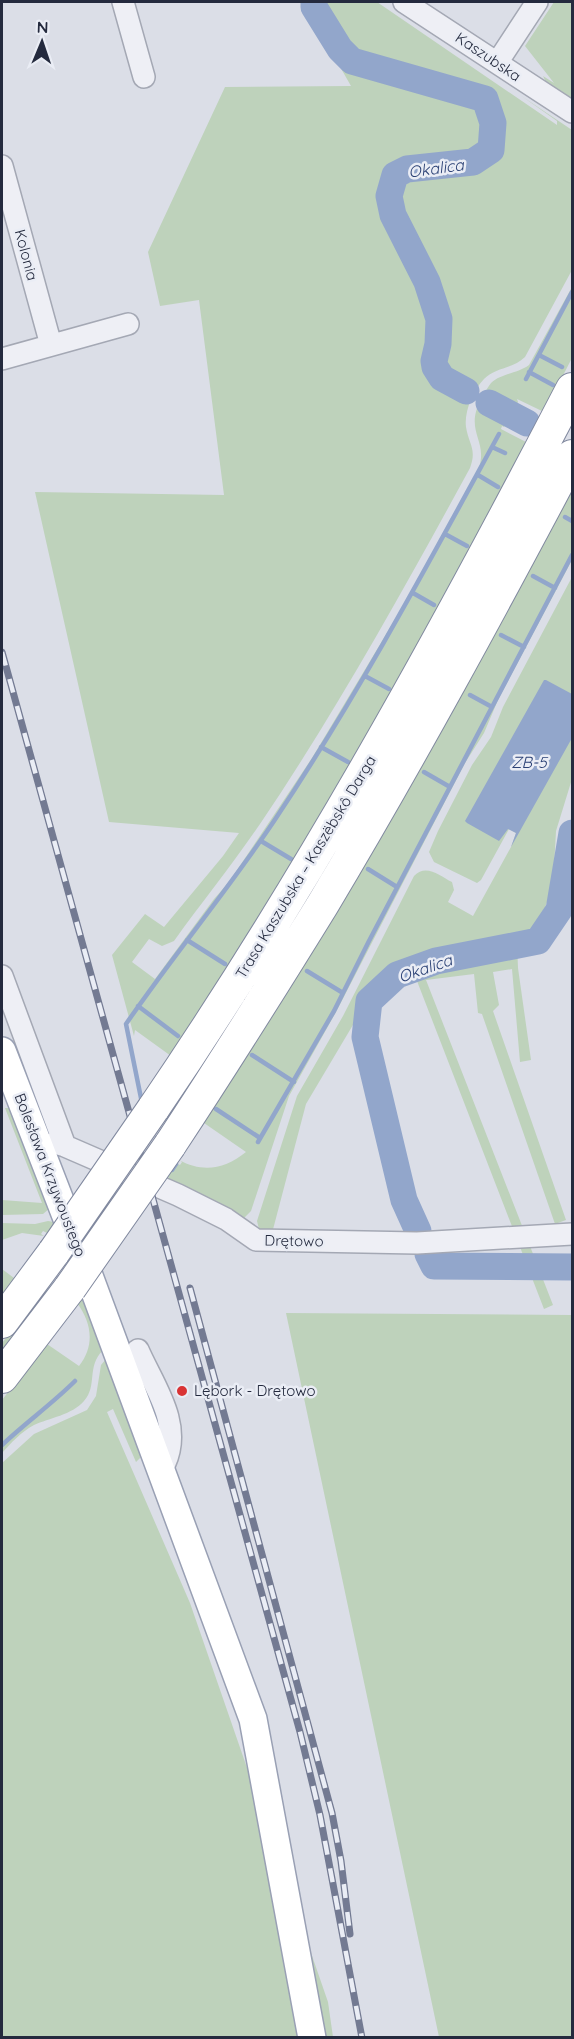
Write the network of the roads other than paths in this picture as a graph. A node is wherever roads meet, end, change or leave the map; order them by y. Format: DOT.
graph roads {
  1 [pos="123,2"];
  2 [pos="404,2"];
  3 [pos="537,2"];
  4 [pos="497,63"];
  5 [pos="144,77"];
  6 [pos="573,112"];
  7 [pos="2,166"];
  8 [pos="128,324"];
  9 [pos="51,345"];
  10 [pos="2,358"];
  11 [pos="560,414"];
  12 [pos="572,458"];
  13 [pos="2,976"];
  14 [pos="2,1051"];
  15 [pos="52,1147"];
  16 [pos="573,1233"];
  17 [pos="77,1276"];
  18 [pos="2,1322"];
  19 [pos="138,1350"];
  20 [pos="2,1377"];
  21 [pos="159,1466"];
  22 [pos="312,2037"];
  1 -- 5 [label="street"];
  2 -- 4 [label="street, Kaszubska"];
  3 -- 4 [label="street"];
  4 -- 6 [label="street, Kaszubska"];
  7 -- 9 [label="street, Kolonia"];
  8 -- 9 [label="street"];
  9 -- 10 [label="street"];
  11 -- 18 [label="highway, Trasa Kaszubska – Kaszëbskô Darga, bridge"];
  12 -- 17 [label="highway, Trasa Kaszubska – Kaszëbskô Darga, bridge"];
  13 -- 15 [label="street"];
  14 -- 15 [label="main road, Bolesława Krzywoustego"];
  15 -- 16 [label="street, Drętowo"];
  15 -- 17 [label="main road, Bolesława Krzywoustego"];
  17 -- 20 [label="highway, Trasa Kaszubska – Kaszëbskô Darga"];
  17 -- 21 [label="main road, Bolesława Krzywoustego"];
  19 -- 21 [label="street"];
  21 -- 22 [label="main road, Bolesława Krzywoustego"];
}
